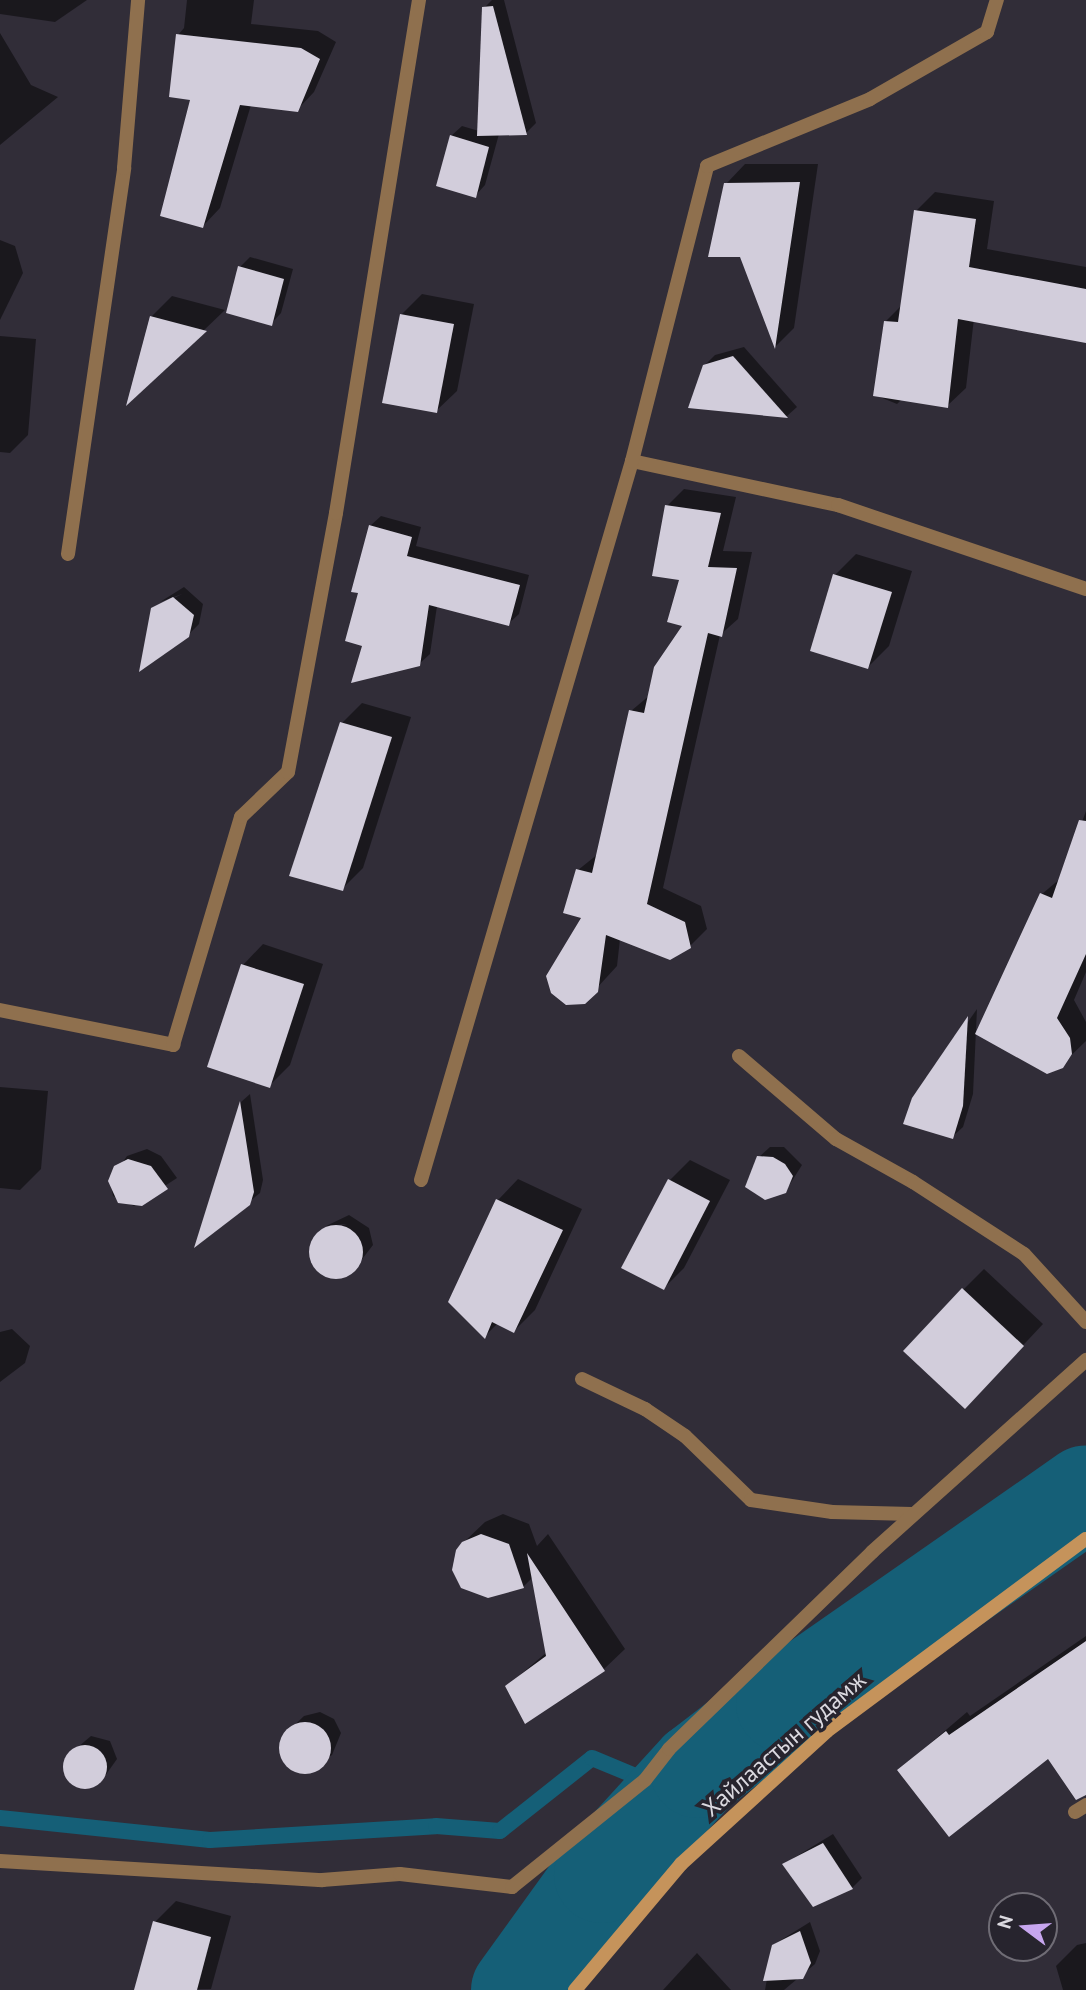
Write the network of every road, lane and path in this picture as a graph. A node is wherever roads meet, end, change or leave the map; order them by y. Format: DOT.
graph roads {
  1 [pos="138,0"];
  2 [pos="419,0"];
  3 [pos="997,0"];
  4 [pos="632,461"];
  5 [pos="68,554"];
  6 [pos="1086,589"];
  7 [pos="0,1010"];
  8 [pos="739,1056"];
  9 [pos="421,1180"];
  10 [pos="1086,1321"];
  11 [pos="1086,1360"];
  12 [pos="582,1379"];
  13 [pos="912,1514"];
  14 [pos="1086,1539"];
  15 [pos="0,1861"];
  16 [pos="575,1990"];
  1 -- 5 [label="street"];
  2 -- 7 [label="street"];
  3 -- 4 [label="street"];
  4 -- 6 [label="street"];
  4 -- 9 [label="street"];
  8 -- 10 [label="street"];
  11 -- 13 [label="street"];
  12 -- 13 [label="street"];
  13 -- 15 [label="street"];
  14 -- 16 [label="main road, Хайлаастын гудамж"];
}
